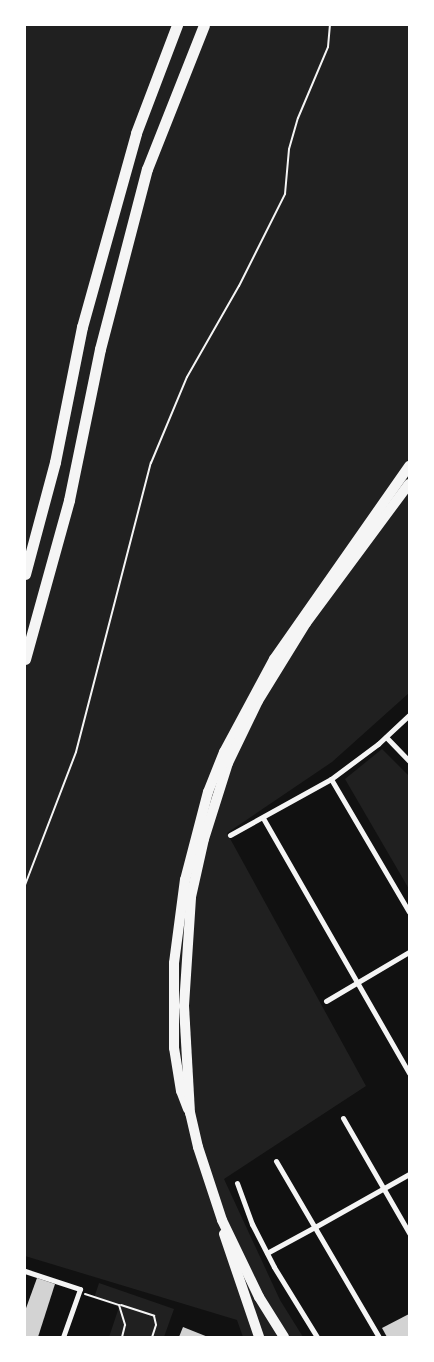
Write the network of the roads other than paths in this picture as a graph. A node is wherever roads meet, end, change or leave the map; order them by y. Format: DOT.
graph roads {
  1 [pos="177,25"];
  2 [pos="204,25"];
  3 [pos="409,466"];
  4 [pos="409,484"];
  5 [pos="25,574"];
  6 [pos="25,659"];
  7 [pos="409,715"];
  8 [pos="386,737"];
  9 [pos="409,761"];
  10 [pos="331,779"];
  11 [pos="263,818"];
  12 [pos="230,835"];
  13 [pos="409,912"];
  14 [pos="409,952"];
  15 [pos="356,982"];
  16 [pos="326,1000"];
  17 [pos="409,1072"];
  18 [pos="190,1113"];
  19 [pos="343,1118"];
  20 [pos="276,1161"];
  21 [pos="409,1174"];
  22 [pos="236,1183"];
  23 [pos="384,1188"];
  24 [pos="222,1220"];
  25 [pos="315,1227"];
  26 [pos="409,1233"];
  27 [pos="267,1253"];
  28 [pos="25,1271"];
  29 [pos="63,1337"];
  30 [pos="259,1337"];
  31 [pos="284,1337"];
  32 [pos="317,1337"];
  33 [pos="379,1337"];
  1 -- 5 [label="highway"];
  2 -- 6 [label="highway"];
  3 -- 18 [label="highway"];
  4 -- 18 [label="highway"];
  7 -- 8 [label="street"];
  8 -- 9 [label="street"];
  8 -- 10 [label="street"];
  10 -- 11 [label="street"];
  10 -- 13 [label="street"];
  11 -- 12 [label="street"];
  11 -- 15 [label="street"];
  14 -- 15 [label="street"];
  15 -- 16 [label="street"];
  15 -- 17 [label="street"];
  18 -- 24 [label="highway"];
  19 -- 23 [label="street"];
  20 -- 25 [label="street"];
  21 -- 23 [label="street"];
  22 -- 27 [label="street"];
  23 -- 25 [label="street"];
  23 -- 26 [label="street"];
  24 -- 30 [label="highway"];
  24 -- 31 [label="highway"];
  25 -- 27 [label="street"];
  25 -- 33 [label="street"];
  27 -- 32 [label="street"];
  28 -- 29 [label="street"];
}
